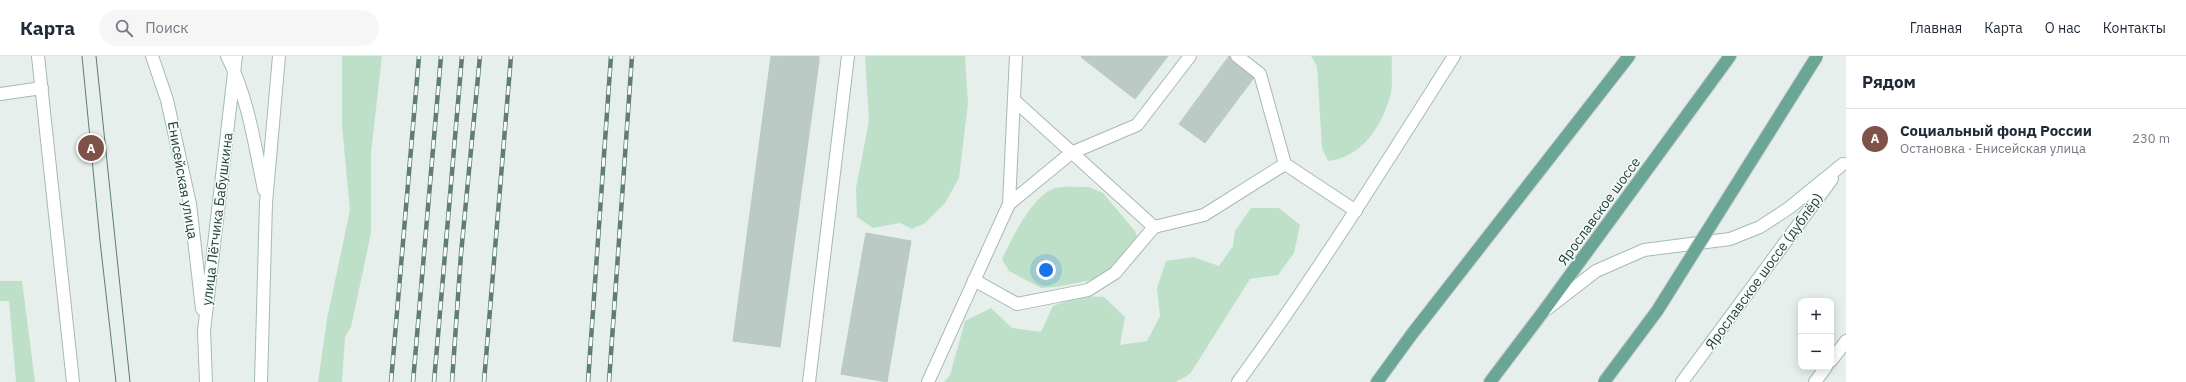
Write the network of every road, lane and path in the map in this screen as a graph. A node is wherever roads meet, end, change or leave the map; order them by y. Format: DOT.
graph roads {
  1 [pos="38,56"];
  2 [pos="152,56"];
  3 [pos="227,56"];
  4 [pos="236,56"];
  5 [pos="279,56"];
  6 [pos="848,56"];
  7 [pos="1016,56"];
  8 [pos="1190,56"];
  9 [pos="1237,56"];
  10 [pos="1454,56"];
  11 [pos="1628,56"];
  12 [pos="1730,56"];
  13 [pos="1818,56"];
  14 [pos="234,70"];
  15 [pos="42,88"];
  16 [pos="0,94"];
  17 [pos="1015,100"];
  18 [pos="1071,153"];
  19 [pos="1844,162"];
  20 [pos="1285,164"];
  21 [pos="266,203"];
  22 [pos="1009,204"];
  23 [pos="1356,211"];
  24 [pos="1154,227"];
  25 [pos="974,280"];
  26 [pos="1543,312"];
  27 [pos="204,331"];
  28 [pos="1846,341"];
  29 [pos="1834,357"];
  30 [pos="1824,370"];
  31 [pos="73,382"];
  32 [pos="206,382"];
  33 [pos="261,382"];
  34 [pos="809,382"];
  35 [pos="928,382"];
  36 [pos="1238,382"];
  37 [pos="1377,382"];
  38 [pos="1490,382"];
  39 [pos="1604,382"];
  40 [pos="1682,382"];
  41 [pos="1815,382"];
  1 -- 15 [label="main road"];
  2 -- 27 [label="main road, Енисейская улица"];
  3 -- 14 [label="main road"];
  4 -- 14 [label="main road, улица Лётчика Бабушкина"];
  5 -- 21 [label="main road"];
  6 -- 34 [label="main road"];
  7 -- 17 [label="main road"];
  8 -- 18 [label="main road"];
  9 -- 20 [label="main road"];
  10 -- 23 [label="main road"];
  11 -- 37 [label="main road"];
  12 -- 26 [label="main road, Ярославское шоссе"];
  13 -- 39 [label="main road, bridge"];
  14 -- 21 [label="main road"];
  14 -- 27 [label="main road, улица Лётчика Бабушкина"];
  15 -- 16 [label="main road"];
  15 -- 31 [label="main road"];
  17 -- 18 [label="main road"];
  17 -- 22 [label="main road"];
  18 -- 22 [label="main road"];
  18 -- 24 [label="main road"];
  19 -- 26 [label="main road"];
  19 -- 40 [label="main road, Ярославское шоссе (дублёр)"];
  20 -- 23 [label="main road"];
  20 -- 24 [label="main road"];
  21 -- 33 [label="main road"];
  22 -- 25 [label="main road"];
  23 -- 36 [label="main road"];
  24 -- 25 [label="main road"];
  25 -- 35 [label="main road"];
  26 -- 38 [label="main road, Ярославское шоссе"];
  27 -- 32 [label="main road, улица Лётчика Бабушкина"];
  28 -- 29 [label="main road"];
  30 -- 41 [label="main road"];
}
